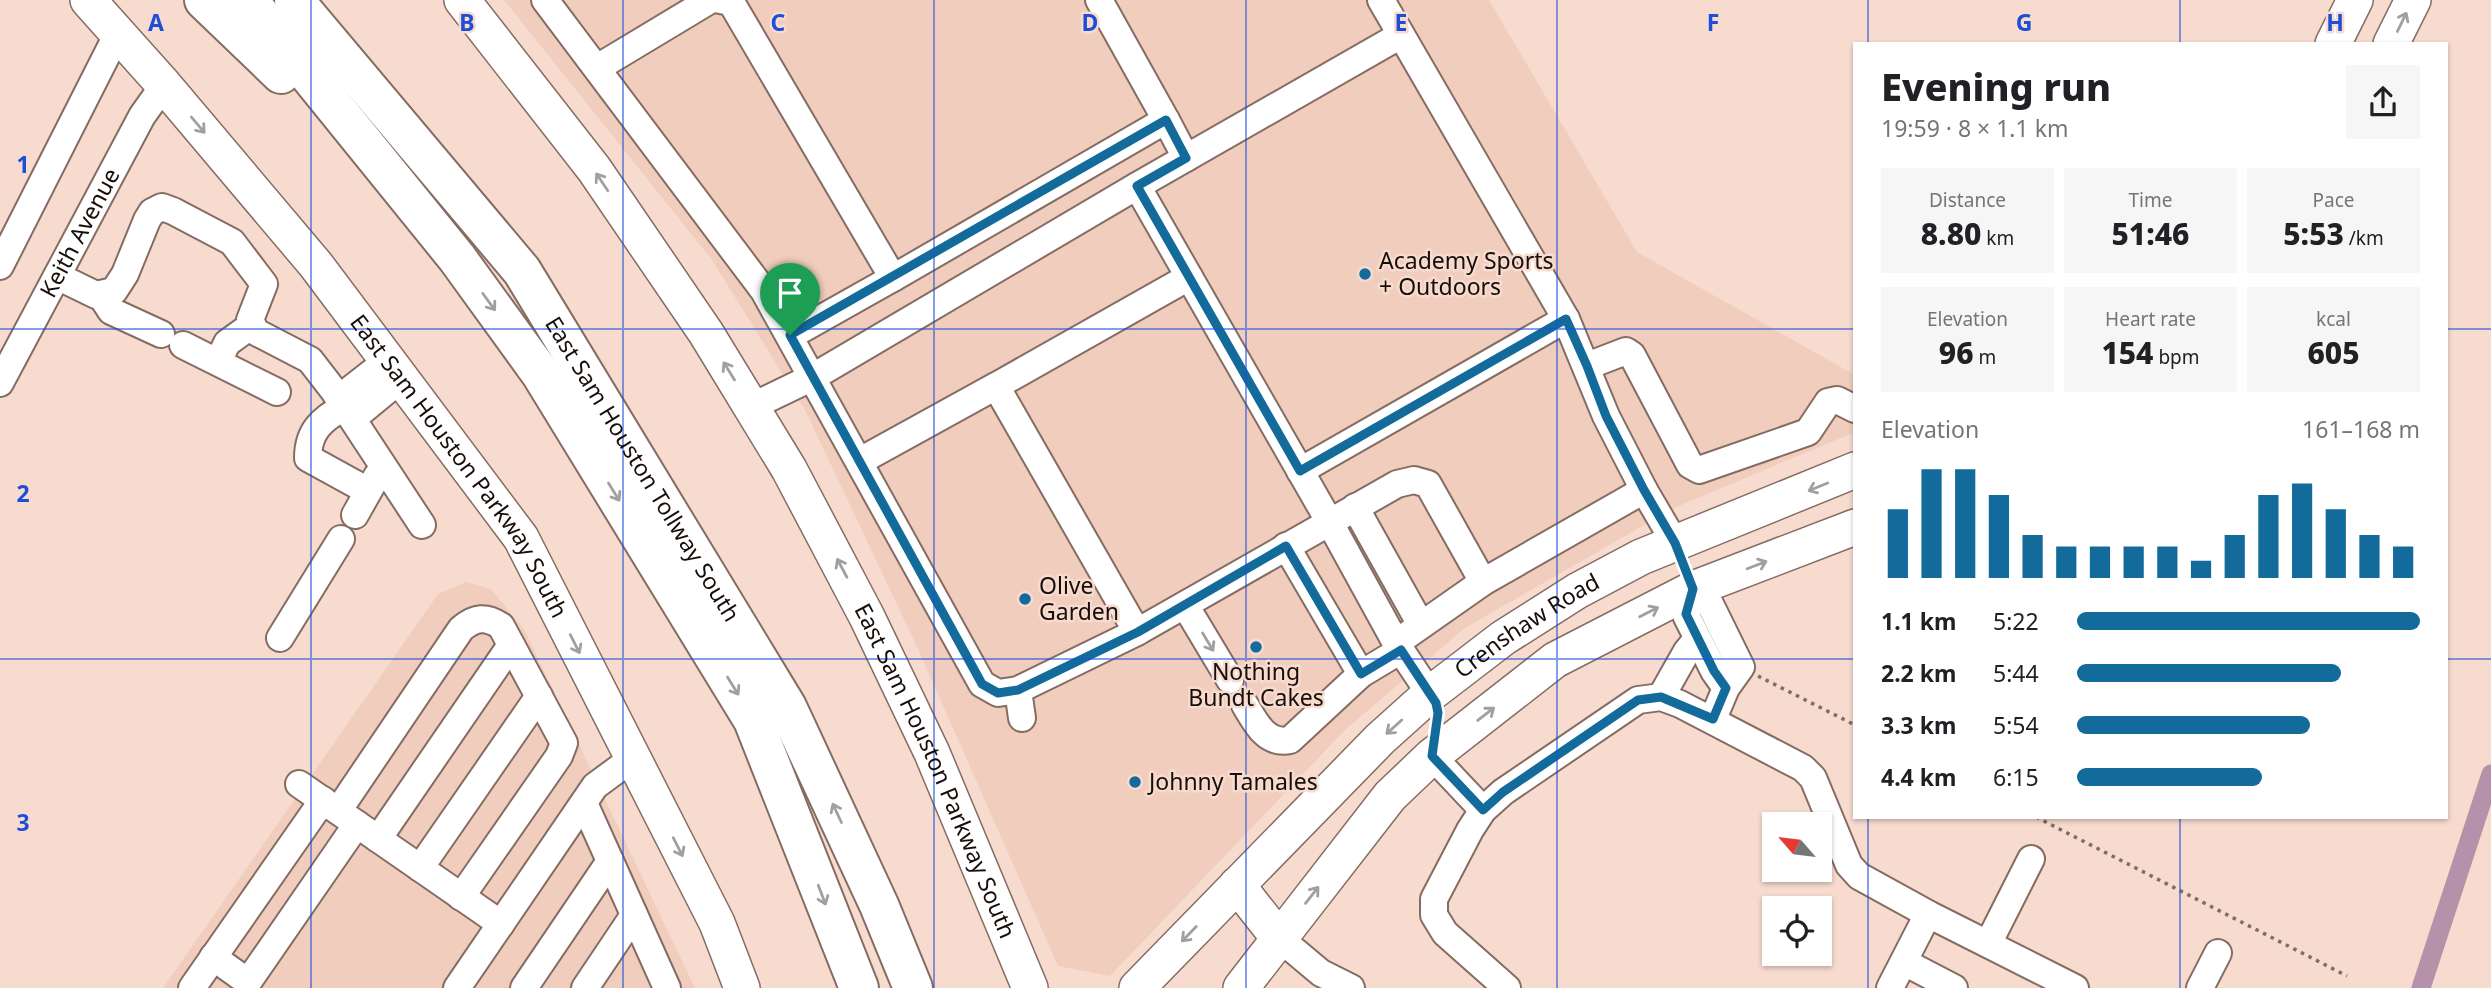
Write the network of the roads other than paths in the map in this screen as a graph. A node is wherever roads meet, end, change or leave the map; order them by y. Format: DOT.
graph roads {
  1 [pos="88,0"];
  2 [pos="204,0"];
  3 [pos="248,0"];
  4 [pos="294,0"];
  5 [pos="318,0"];
  6 [pos="462,0"];
  7 [pos="545,0"];
  8 [pos="1099,0"];
  9 [pos="1381,0"];
  10 [pos="2355,0"];
  11 [pos="2413,0"];
  12 [pos="724,1"];
  13 [pos="118,33"];
  14 [pos="1401,35"];
  15 [pos="2334,42"];
  16 [pos="2392,42"];
  17 [pos="597,68"];
  18 [pos="164,85"];
  19 [pos="1166,120"];
  20 [pos="1186,158"];
  21 [pos="1137,186"];
  22 [pos="457,258"];
  23 [pos="0,266"];
  24 [pos="522,271"];
  25 [pos="57,276"];
  26 [pos="1189,277"];
  27 [pos="893,278"];
  28 [pos="100,294"];
  29 [pos="1566,319"];
  30 [pos="252,325"];
  31 [pos="790,335"];
  32 [pos="218,362"];
  33 [pos="1587,366"];
  34 [pos="395,369"];
  35 [pos="813,377"];
  36 [pos="0,383"];
  37 [pos="996,386"];
  38 [pos="277,392"];
  39 [pos="344,407"];
  40 [pos="751,407"];
  41 [pos="1853,408"];
  42 [pos="860,461"];
  43 [pos="382,465"];
  44 [pos="1300,471"];
  45 [pos="1853,471"];
  46 [pos="1644,490"];
  47 [pos="368,491"];
  48 [pos="1355,506"];
  49 [pos="355,515"];
  50 [pos="1329,521"];
  51 [pos="422,525"];
  52 [pos="1853,528"];
  53 [pos="341,539"];
  54 [pos="1675,543"];
  55 [pos="1286,546"];
  56 [pos="1483,582"];
  57 [pos="1693,589"];
  58 [pos="1185,605"];
  59 [pos="1422,625"];
  60 [pos="1138,632"];
  61 [pos="280,638"];
  62 [pos="1697,639"];
  63 [pos="511,646"];
  64 [pos="1398,647"];
  65 [pos="1361,674"];
  66 [pos="1733,677"];
  67 [pos="1230,680"];
  68 [pos="1018,690"];
  69 [pos="1430,694"];
  70 [pos="539,696"];
  71 [pos="1661,697"];
  72 [pos="1245,705"];
  73 [pos="1022,719"];
  74 [pos="1713,719"];
  75 [pos="1432,756"];
  76 [pos="633,758"];
  77 [pos="299,784"];
  78 [pos="584,803"];
  79 [pos="1483,810"];
  80 [pos="349,819"];
  81 [pos="2031,859"];
  82 [pos="610,862"];
  83 [pos="420,868"];
  84 [pos="980,868"];
  85 [pos="1237,885"];
  86 [pos="461,897"];
  87 [pos="1928,914"];
  88 [pos="634,915"];
  89 [pos="501,924"];
  90 [pos="1278,937"];
  91 [pos="1988,944"];
  92 [pos="2218,953"];
  93 [pos="213,957"];
  94 [pos="1904,962"];
  95 [pos="1315,981"];
  96 [pos="657,982"];
  97 [pos="1943,985"];
  98 [pos="192,988"];
  99 [pos="457,988"];
  100 [pos="524,988"];
  101 [pos="585,988"];
  102 [pos="742,988"];
  103 [pos="859,988"];
  104 [pos="913,988"];
  105 [pos="1012,988"];
  106 [pos="1030,988"];
  107 [pos="1137,988"];
  108 [pos="1241,988"];
  109 [pos="1351,988"];
  110 [pos="1507,988"];
  111 [pos="1890,988"];
  112 [pos="2075,988"];
  113 [pos="2200,988"];
  1 -- 13 [label="main road, East Sam Houston Parkway South"];
  2 -- 22 [label="highway"];
  3 -- 22 [label="highway, East Sam Houston Tollway South"];
  4 -- 24 [label="highway, East Sam Houston Tollway South"];
  5 -- 24 [label="highway"];
  40 -- 6 [label="main road, East Sam Houston Parkway South, one-way"];
  7 -- 17 [label="street"];
  8 -- 19 [label="street"];
  9 -- 14 [label="street"];
  10 -- 15 [label="main road"];
  16 -- 11 [label="main road, one-way"];
  12 -- 17 [label="street"];
  12 -- 27 [label="street"];
  13 -- 18 [label="main road, East Sam Houston Parkway South"];
  13 -- 23 [label="street"];
  14 -- 20 [label="street"];
  14 -- 29 [label="street"];
  17 -- 31 [label="street"];
  18 -- 25 [label="street, Keith Avenue"];
  18 -- 34 [label="main road, East Sam Houston Parkway South, one-way"];
  19 -- 20 [label="street"];
  19 -- 27 [label="street"];
  20 -- 21 [label="street"];
  21 -- 26 [label="street"];
  21 -- 35 [label="street"];
  22 -- 103 [label="highway, East Sam Houston Tollway South, one-way"];
  104 -- 24 [label="highway, East Sam Houston Tollway South, one-way"];
  25 -- 28 [label="street"];
  25 -- 36 [label="street, Keith Avenue"];
  26 -- 37 [label="street"];
  26 -- 44 [label="street"];
  27 -- 31 [label="street"];
  28 -- 30 [label="street"];
  28 -- 32 [label="street"];
  29 -- 33 [label="street"];
  29 -- 44 [label="street"];
  30 -- 32 [label="street"];
  30 -- 39 [label="street"];
  31 -- 35 [label="street"];
  32 -- 38 [label="street"];
  33 -- 41 [label="street"];
  33 -- 46 [label="street"];
  34 -- 39 [label="street"];
  34 -- 76 [label="main road, East Sam Houston Parkway South, one-way"];
  35 -- 40 [label="street"];
  35 -- 42 [label="street"];
  37 -- 42 [label="street"];
  37 -- 60 [label="street"];
  39 -- 43 [label="street"];
  39 -- 47 [label="street"];
  84 -- 40 [label="main road, East Sam Houston Parkway South, one-way"];
  42 -- 68 [label="street"];
  43 -- 47 [label="street"];
  43 -- 51 [label="street"];
  44 -- 50 [label="street"];
  45 -- 54 [label="main road, Crenshaw Road, one-way"];
  46 -- 54 [label="street"];
  46 -- 56 [label="street"];
  47 -- 49 [label="street"];
  48 -- 50 [label="street"];
  48 -- 56 [label="street"];
  48 -- 59 [label="street"];
  50 -- 55 [label="street"];
  50 -- 64 [label="street"];
  57 -- 52 [label="main road, Crenshaw Road, one-way"];
  53 -- 61 [label="street"];
  54 -- 57 [label="main road"];
  54 -- 69 [label="main road, Crenshaw Road"];
  55 -- 58 [label="street"];
  55 -- 65 [label="street"];
  56 -- 59 [label="street"];
  57 -- 62 [label="street"];
  57 -- 66 [label="street"];
  75 -- 57 [label="main road, Crenshaw Road, one-way"];
  58 -- 60 [label="street"];
  58 -- 67 [label="street, one-way"];
  59 -- 64 [label="street"];
  60 -- 68 [label="street"];
  62 -- 66 [label="street"];
  62 -- 71 [label="street"];
  63 -- 70 [label="street"];
  63 -- 80 [label="street"];
  63 -- 80 [label="street"];
  64 -- 65 [label="street"];
  64 -- 69 [label="street"];
  65 -- 72 [label="street"];
  66 -- 74 [label="street"];
  68 -- 73 [label="street"];
  69 -- 75 [label="main road"];
  69 -- 85 [label="main road, Crenshaw Road, one-way"];
  70 -- 83 [label="street"];
  70 -- 86 [label="street"];
  71 -- 74 [label="street"];
  71 -- 79 [label="street"];
  74 -- 87 [label="street"];
  75 -- 79 [label="street"];
  90 -- 75 [label="main road, Crenshaw Road, one-way"];
  76 -- 78 [label="street"];
  76 -- 102 [label="main road, East Sam Houston Parkway South, one-way"];
  77 -- 80 [label="street"];
  78 -- 82 [label="street"];
  78 -- 89 [label="street"];
  79 -- 110 [label="street"];
  80 -- 83 [label="street"];
  80 -- 93 [label="street"];
  80 -- 93 [label="street"];
  81 -- 91 [label="street"];
  82 -- 88 [label="street"];
  82 -- 100 [label="street"];
  83 -- 86 [label="street"];
  84 -- 105 [label="main road"];
  84 -- 106 [label="main road, East Sam Houston Parkway South"];
  85 -- 90 [label="main road"];
  85 -- 107 [label="main road, Crenshaw Road, one-way"];
  86 -- 89 [label="street"];
  87 -- 91 [label="street"];
  87 -- 94 [label="street"];
  88 -- 96 [label="street"];
  88 -- 101 [label="street"];
  89 -- 99 [label="street"];
  90 -- 95 [label="street"];
  90 -- 108 [label="main road, Crenshaw Road"];
  91 -- 112 [label="street"];
  92 -- 113 [label="street"];
  93 -- 98 [label="street"];
  94 -- 97 [label="street"];
  94 -- 111 [label="street"];
  95 -- 109 [label="street"];
}
